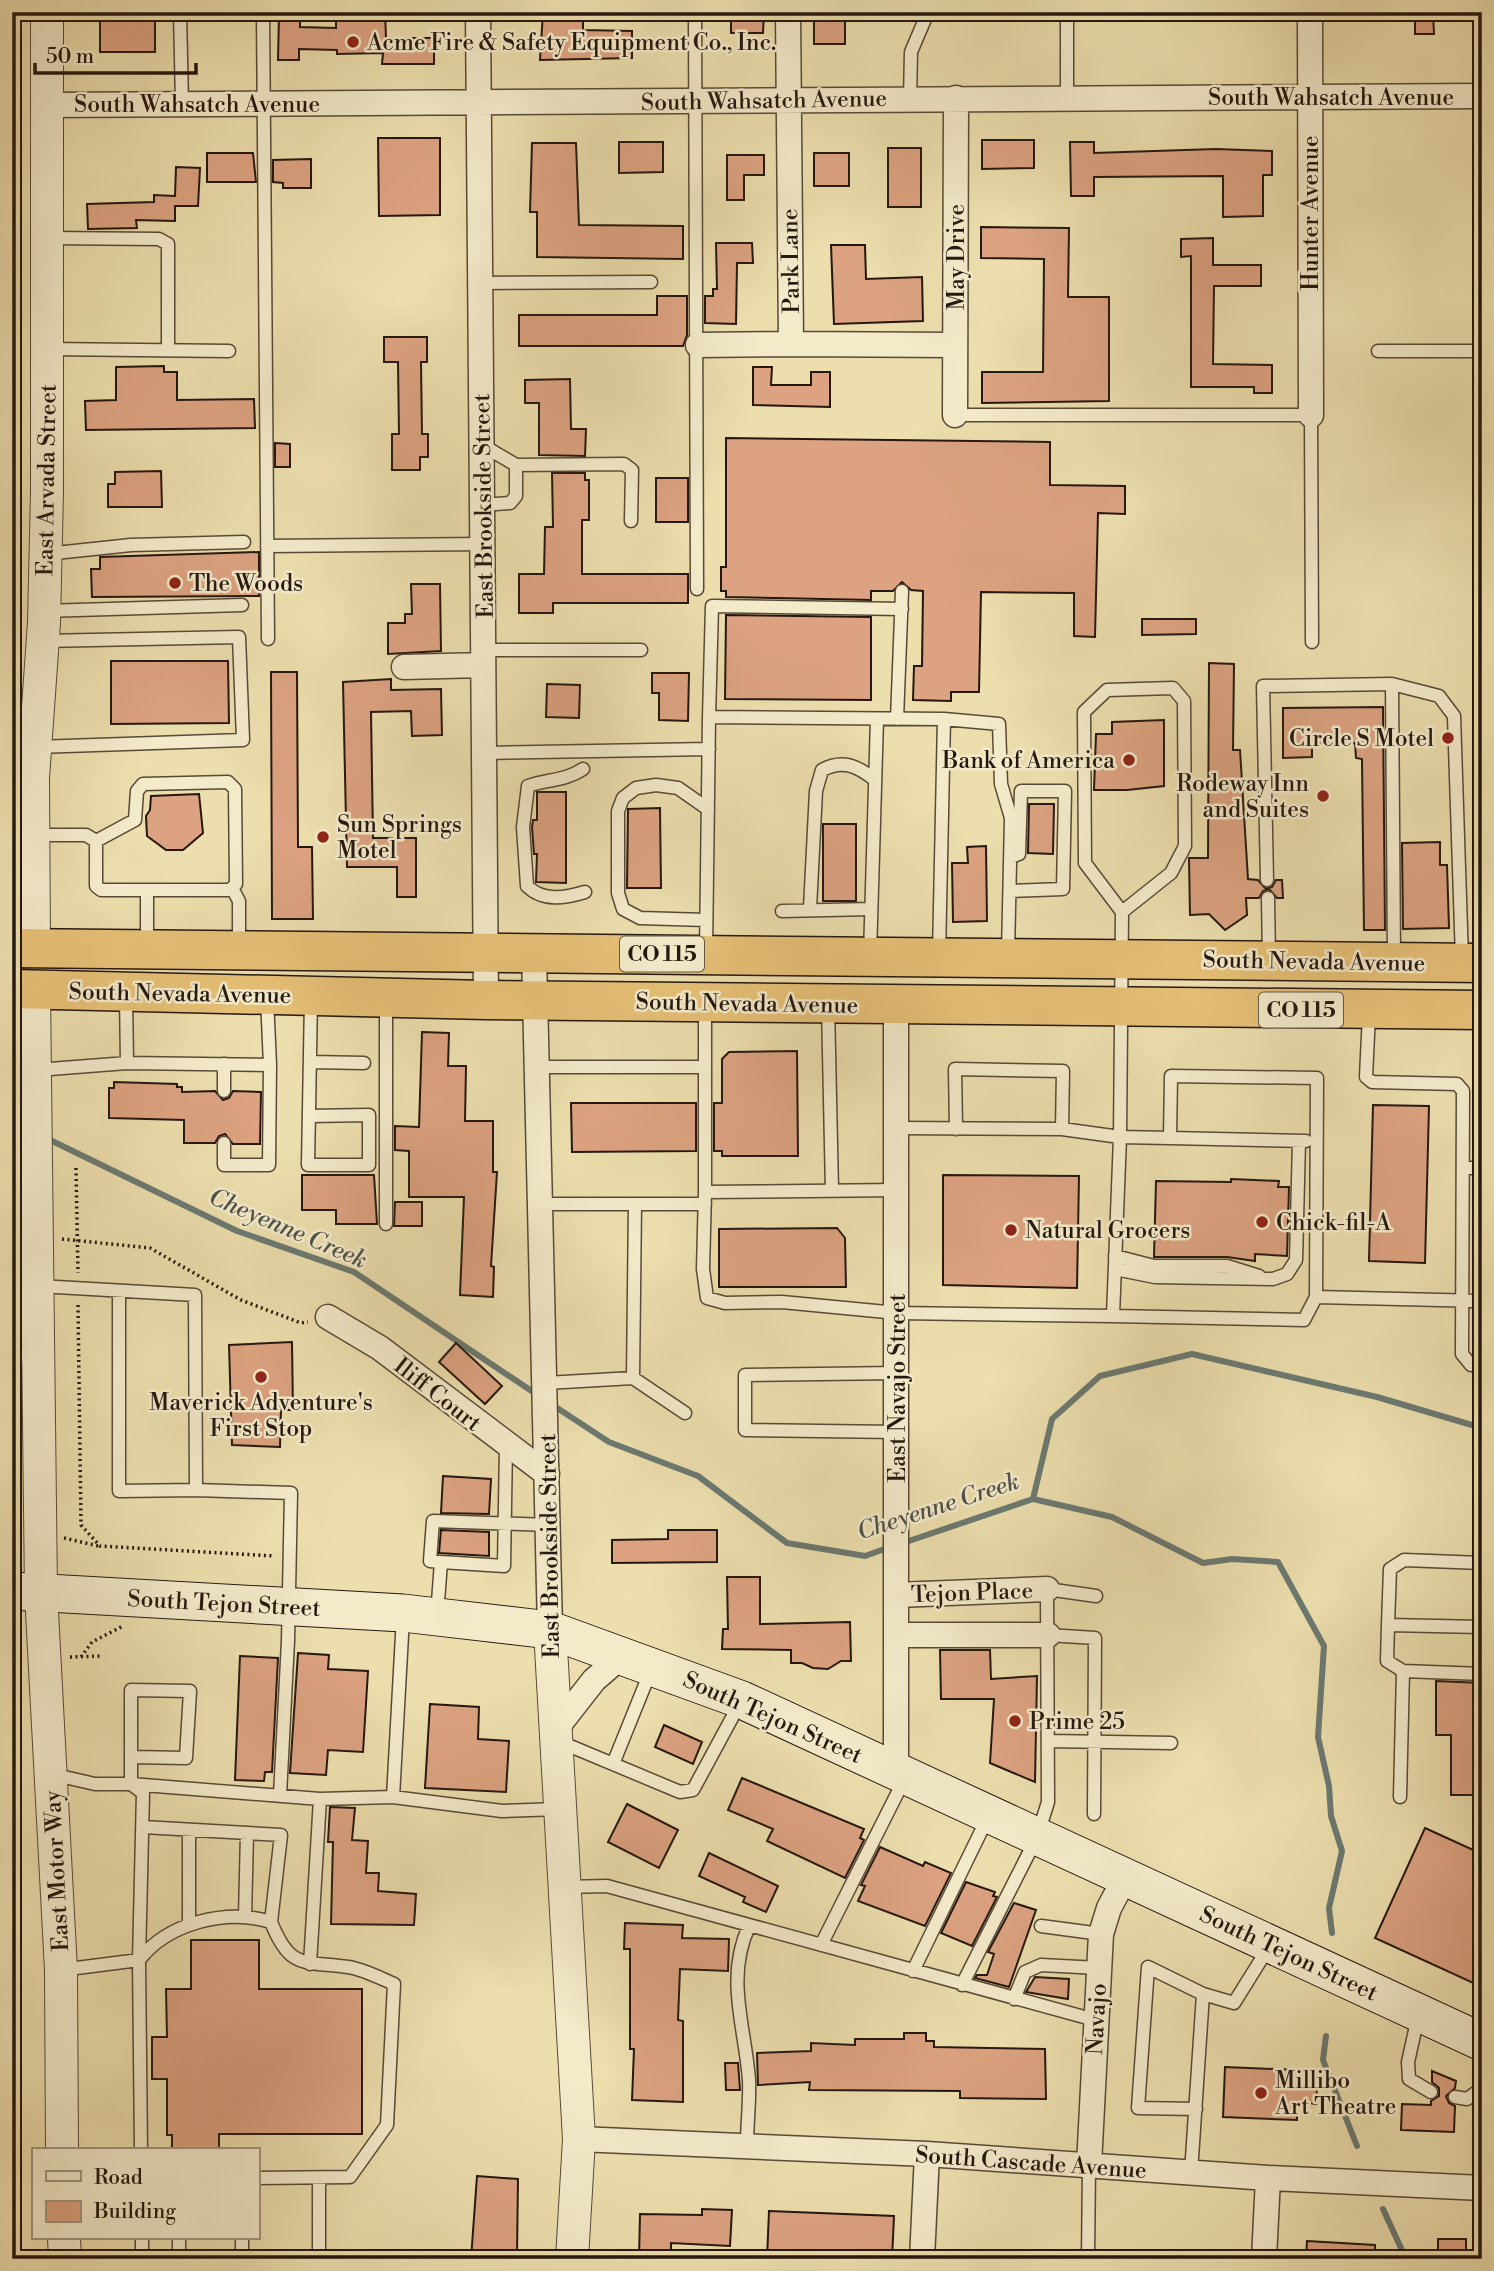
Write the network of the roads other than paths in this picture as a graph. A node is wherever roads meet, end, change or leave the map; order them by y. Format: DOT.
graph roads {
  1 [pos="47,12"];
  2 [pos="180,12"];
  3 [pos="263,12"];
  4 [pos="478,12"];
  5 [pos="695,12"];
  6 [pos="788,12"];
  7 [pos="928,12"];
  8 [pos="1067,12"];
  9 [pos="1310,12"];
  10 [pos="1482,96"];
  11 [pos="956,98"];
  12 [pos="1067,98"];
  13 [pos="1310,98"];
  14 [pos="910,99"];
  15 [pos="789,100"];
  16 [pos="695,102"];
  17 [pos="478,103"];
  18 [pos="182,104"];
  19 [pos="263,104"];
  20 [pos="47,105"];
  21 [pos="47,239"];
  22 [pos="651,282"];
  23 [pos="480,283"];
  24 [pos="791,344"];
  25 [pos="698,345"];
  26 [pos="955,345"];
  27 [pos="47,349"];
  28 [pos="168,350"];
  29 [pos="229,351"];
  30 [pos="1378,351"];
  31 [pos="1482,351"];
  32 [pos="955,415"];
  33 [pos="1311,415"];
  34 [pos="482,445"];
  35 [pos="516,465"];
  36 [pos="482,505"];
  37 [pos="631,521"];
  38 [pos="244,542"];
  39 [pos="483,544"];
  40 [pos="267,546"];
  41 [pos="46,554"];
  42 [pos="697,589"];
  43 [pos="902,591"];
  44 [pos="242,605"];
  45 [pos="901,609"];
  46 [pos="43,626"];
  47 [pos="268,639"];
  48 [pos="1312,642"];
  49 [pos="641,650"];
  50 [pos="484,658"];
  51 [pos="404,667"];
  52 [pos="1392,684"];
  53 [pos="709,717"];
  54 [pos="877,719"];
  55 [pos="897,719"];
  56 [pos="944,719"];
  57 [pos="35,747"];
  58 [pos="709,749"];
  59 [pos="486,753"];
  60 [pos="583,769"];
  61 [pos="875,780"];
  62 [pos="708,808"];
  63 [pos="33,835"];
  64 [pos="96,841"];
  65 [pos="1010,857"];
  66 [pos="1267,880"];
  67 [pos="232,888"];
  68 [pos="147,890"];
  69 [pos="1010,891"];
  70 [pos="585,892"];
  71 [pos="1268,898"];
  72 [pos="810,908"];
  73 [pos="871,909"];
  74 [pos="782,911"];
  75 [pos="1122,912"];
  76 [pos="706,937"];
  77 [pos="23,948"];
  78 [pos="147,950"];
  79 [pos="239,951"];
  80 [pos="487,953"];
  81 [pos="534,953"];
  82 [pos="870,955"];
  83 [pos="939,956"];
  84 [pos="1014,957"];
  85 [pos="1121,958"];
  86 [pos="1269,960"];
  87 [pos="1394,962"];
  88 [pos="1472,963"];
  89 [pos="23,990"];
  90 [pos="126,992"];
  91 [pos="267,995"];
  92 [pos="311,995"];
  93 [pos="386,998"];
  94 [pos="486,1000"];
  95 [pos="535,1000"];
  96 [pos="705,1002"];
  97 [pos="744,1002"];
  98 [pos="828,1004"];
  99 [pos="896,1004"];
  100 [pos="1120,1008"];
  101 [pos="1369,1010"];
  102 [pos="1482,1010"];
  103 [pos="310,1062"];
  104 [pos="127,1063"];
  105 [pos="364,1063"];
  106 [pos="223,1064"];
  107 [pos="270,1065"];
  108 [pos="537,1066"];
  109 [pos="705,1067"];
  110 [pos="36,1083"];
  111 [pos="225,1091"];
  112 [pos="309,1116"];
  113 [pos="897,1128"];
  114 [pos="956,1129"];
  115 [pos="1062,1129"];
  116 [pos="1120,1137"];
  117 [pos="1170,1138"];
  118 [pos="1298,1141"];
  119 [pos="1318,1142"];
  120 [pos="224,1143"];
  121 [pos="1463,1168"];
  122 [pos="1482,1168"];
  123 [pos="897,1190"];
  124 [pos="832,1191"];
  125 [pos="705,1198"];
  126 [pos="541,1204"];
  127 [pos="635,1204"];
  128 [pos="386,1224"];
  129 [pos="1115,1263"];
  130 [pos="39,1286"];
  131 [pos="119,1291"];
  132 [pos="1317,1297"];
  133 [pos="1463,1300"];
  134 [pos="1482,1301"];
  135 [pos="897,1313"];
  136 [pos="1113,1315"];
  137 [pos="328,1317"];
  138 [pos="26,1355"];
  139 [pos="1482,1365"];
  140 [pos="897,1373"];
  141 [pos="546,1374"];
  142 [pos="633,1378"];
  143 [pos="685,1413"];
  144 [pos="897,1432"];
  145 [pos="506,1445"];
  146 [pos="547,1474"];
  147 [pos="197,1490"];
  148 [pos="504,1523"];
  149 [pos="548,1525"];
  150 [pos="441,1562"];
  151 [pos="1482,1563"];
  152 [pos="1047,1589"];
  153 [pos="27,1592"];
  154 [pos="897,1595"];
  155 [pos="1096,1596"];
  156 [pos="289,1606"];
  157 [pos="420,1615"];
  158 [pos="1388,1625"];
  159 [pos="1482,1628"];
  160 [pos="550,1630"];
  161 [pos="1048,1634"];
  162 [pos="897,1635"];
  163 [pos="638,1661"];
  164 [pos="1403,1671"];
  165 [pos="1482,1674"];
  166 [pos="742,1700"];
  167 [pos="555,1735"];
  168 [pos="1048,1741"];
  169 [pos="1094,1741"];
  170 [pos="1171,1743"];
  171 [pos="131,1757"];
  172 [pos="613,1764"];
  173 [pos="901,1773"];
  174 [pos="50,1774"];
  175 [pos="131,1784"];
  176 [pos="279,1796"];
  177 [pos="393,1797"];
  178 [pos="1400,1797"];
  179 [pos="320,1799"];
  180 [pos="559,1809"];
  181 [pos="1094,1814"];
  182 [pos="989,1815"];
  183 [pos="143,1827"];
  184 [pos="189,1829"];
  185 [pos="247,1833"];
  186 [pos="1037,1837"];
  187 [pos="1125,1878"];
  188 [pos="564,1887"];
  189 [pos="245,1917"];
  190 [pos="271,1922"];
  191 [pos="189,1923"];
  192 [pos="749,1926"];
  193 [pos="1041,1926"];
  194 [pos="1101,1934"];
  195 [pos="1271,1944"];
  196 [pos="821,1945"];
  197 [pos="139,1960"];
  198 [pos="310,1964"];
  199 [pos="1099,1968"];
  200 [pos="61,1970"];
  201 [pos="913,1971"];
  202 [pos="962,1985"];
  203 [pos="1203,1994"];
  204 [pos="1014,1999"];
  205 [pos="1419,2013"];
  206 [pos="1095,2021"];
  207 [pos="1482,2042"];
  208 [pos="1482,2088"];
  209 [pos="1431,2092"];
  210 [pos="1455,2097"];
  211 [pos="1196,2109"];
  212 [pos="579,2139"];
  213 [pos="747,2145"];
  214 [pos="62,2148"];
  215 [pos="141,2148"];
  216 [pos="927,2154"];
  217 [pos="1089,2165"];
  218 [pos="1191,2173"];
  219 [pos="259,2178"];
  220 [pos="319,2178"];
  221 [pos="1268,2178"];
  222 [pos="1482,2188"];
  223 [pos="64,2240"];
  224 [pos="142,2240"];
  225 [pos="179,2240"];
  226 [pos="242,2240"];
  227 [pos="65,2259"];
  228 [pos="142,2259"];
  229 [pos="179,2259"];
  230 [pos="242,2259"];
  231 [pos="319,2259"];
  232 [pos="572,2259"];
  233 [pos="922,2259"];
  234 [pos="1088,2259"];
  235 [pos="1264,2259"];
  1 -- 20 [label="street, East Arvada Street"];
  2 -- 18 [label="lane"];
  3 -- 19 [label="lane"];
  4 -- 17 [label="street, East Brookside Street"];
  5 -- 16 [label="lane"];
  6 -- 15 [label="street, Park Lane"];
  7 -- 14 [label="lane"];
  8 -- 12 [label="lane"];
  9 -- 13 [label="street, Hunter Avenue"];
  10 -- 13 [label="street, South Wahsatch Avenue"];
  11 -- 12 [label="street, South Wahsatch Avenue"];
  11 -- 14 [label="street, South Wahsatch Avenue"];
  11 -- 26 [label="street, May Drive"];
  12 -- 13 [label="street, South Wahsatch Avenue"];
  13 -- 33 [label="street, Hunter Avenue"];
  14 -- 15 [label="street, South Wahsatch Avenue"];
  15 -- 16 [label="street, South Wahsatch Avenue"];
  15 -- 24 [label="street, Park Lane"];
  16 -- 17 [label="street, South Wahsatch Avenue"];
  16 -- 25 [label="lane"];
  17 -- 19 [label="street, South Wahsatch Avenue"];
  17 -- 23 [label="street, East Brookside Street"];
  18 -- 19 [label="street, South Wahsatch Avenue"];
  18 -- 20 [label="street, South Wahsatch Avenue"];
  19 -- 40 [label="lane"];
  20 -- 21 [label="street, East Arvada Street"];
  21 -- 27 [label="street, East Arvada Street"];
  21 -- 28 [label="lane"];
  22 -- 23 [label="lane"];
  23 -- 34 [label="street, East Brookside Street"];
  24 -- 25 [label="street"];
  24 -- 26 [label="street, Park Lane"];
  25 -- 42 [label="lane"];
  26 -- 32 [label="street, May Drive"];
  27 -- 28 [label="lane"];
  27 -- 41 [label="street, East Arvada Street"];
  28 -- 29 [label="lane"];
  30 -- 31 [label="lane"];
  32 -- 33 [label="lane"];
  33 -- 48 [label="lane"];
  34 -- 35 [label="lane"];
  34 -- 36 [label="street, East Brookside Street"];
  35 -- 36 [label="lane"];
  35 -- 37 [label="lane"];
  36 -- 39 [label="street, East Brookside Street"];
  38 -- 41 [label="lane"];
  39 -- 40 [label="lane"];
  39 -- 50 [label="street, East Brookside Street"];
  40 -- 47 [label="lane"];
  41 -- 46 [label="street, East Arvada Street"];
  43 -- 45 [label="lane"];
  44 -- 46 [label="lane"];
  45 -- 53 [label="lane"];
  45 -- 55 [label="lane"];
  46 -- 57 [label="street, East Arvada Street"];
  46 -- 57 [label="lane"];
  49 -- 50 [label="lane"];
  50 -- 51 [label="street"];
  50 -- 59 [label="street, East Brookside Street"];
  52 -- 66 [label="lane"];
  52 -- 87 [label="lane"];
  52 -- 88 [label="lane"];
  53 -- 54 [label="lane"];
  53 -- 58 [label="lane"];
  54 -- 55 [label="lane"];
  54 -- 61 [label="lane"];
  55 -- 56 [label="lane"];
  56 -- 65 [label="lane"];
  56 -- 83 [label="lane"];
  57 -- 63 [label="street, East Arvada Street"];
  58 -- 59 [label="lane"];
  58 -- 62 [label="lane"];
  59 -- 80 [label="street, East Brookside Street"];
  60 -- 70 [label="lane"];
  61 -- 72 [label="lane"];
  61 -- 73 [label="lane"];
  62 -- 76 [label="lane"];
  62 -- 76 [label="lane"];
  63 -- 64 [label="lane"];
  63 -- 77 [label="street, East Arvada Street"];
  64 -- 67 [label="lane"];
  64 -- 68 [label="lane"];
  65 -- 69 [label="lane"];
  65 -- 69 [label="lane"];
  67 -- 68 [label="lane"];
  67 -- 79 [label="lane"];
  68 -- 78 [label="lane"];
  69 -- 84 [label="lane"];
  71 -- 86 [label="lane"];
  72 -- 73 [label="lane"];
  72 -- 74 [label="lane"];
  73 -- 82 [label="lane"];
  75 -- 75 [label="lane"];
  75 -- 85 [label="lane"];
  76 -- 81 [label="highway, South Nevada Avenue / CO 115"];
  76 -- 82 [label="highway, South Nevada Avenue / CO 115"];
  77 -- 78 [label="highway, South Nevada Avenue / CO 115"];
  78 -- 79 [label="highway, South Nevada Avenue / CO 115"];
  79 -- 80 [label="highway, South Nevada Avenue / CO 115"];
  80 -- 81 [label="highway, South Nevada Avenue / CO 115"];
  80 -- 94 [label="street, East Brookside Street"];
  81 -- 95 [label="street, East Brookside Street"];
  82 -- 83 [label="highway, South Nevada Avenue / CO 115"];
  82 -- 97 [label="highway"];
  83 -- 84 [label="highway, South Nevada Avenue / CO 115"];
  84 -- 85 [label="highway, South Nevada Avenue / CO 115"];
  84 -- 99 [label="highway"];
  85 -- 86 [label="highway, South Nevada Avenue / CO 115"];
  85 -- 100 [label="lane"];
  86 -- 87 [label="highway, South Nevada Avenue / CO 115"];
  87 -- 88 [label="highway, South Nevada Avenue / CO 115"];
  89 -- 90 [label="highway, South Nevada Avenue / CO 115"];
  89 -- 110 [label="street"];
  90 -- 91 [label="highway, South Nevada Avenue / CO 115"];
  90 -- 104 [label="lane"];
  91 -- 92 [label="highway, South Nevada Avenue / CO 115"];
  91 -- 107 [label="lane"];
  92 -- 93 [label="highway, South Nevada Avenue / CO 115"];
  92 -- 103 [label="lane"];
  93 -- 94 [label="highway, South Nevada Avenue / CO 115"];
  93 -- 128 [label="lane"];
  94 -- 95 [label="highway, South Nevada Avenue / CO 115"];
  95 -- 96 [label="highway, South Nevada Avenue / CO 115"];
  95 -- 108 [label="street, East Brookside Street"];
  96 -- 97 [label="highway, South Nevada Avenue / CO 115"];
  96 -- 109 [label="lane"];
  97 -- 98 [label="highway, South Nevada Avenue / CO 115"];
  98 -- 99 [label="highway, South Nevada Avenue / CO 115"];
  98 -- 124 [label="lane"];
  99 -- 100 [label="highway, South Nevada Avenue / CO 115"];
  99 -- 113 [label="street, East Navajo Street"];
  100 -- 101 [label="highway, South Nevada Avenue / CO 115"];
  100 -- 116 [label="lane"];
  101 -- 102 [label="highway, South Nevada Avenue / CO 115"];
  101 -- 121 [label="lane"];
  103 -- 105 [label="lane"];
  103 -- 112 [label="lane"];
  104 -- 106 [label="lane"];
  104 -- 110 [label="lane"];
  106 -- 107 [label="lane"];
  106 -- 111 [label="lane"];
  107 -- 120 [label="lane"];
  108 -- 109 [label="lane"];
  108 -- 126 [label="street, East Brookside Street"];
  109 -- 125 [label="lane"];
  110 -- 130 [label="street"];
  112 -- 112 [label="lane"];
  113 -- 114 [label="lane"];
  113 -- 123 [label="street, East Navajo Street"];
  114 -- 115 [label="lane"];
  114 -- 115 [label="lane"];
  115 -- 116 [label="lane"];
  116 -- 117 [label="lane"];
  116 -- 129 [label="lane"];
  117 -- 118 [label="lane"];
  117 -- 119 [label="lane"];
  118 -- 119 [label="lane"];
  118 -- 129 [label="lane"];
  119 -- 132 [label="lane"];
  121 -- 122 [label="lane"];
  121 -- 133 [label="lane"];
  123 -- 124 [label="lane"];
  123 -- 135 [label="street, East Navajo Street"];
  124 -- 125 [label="lane"];
  125 -- 127 [label="lane"];
  125 -- 135 [label="lane"];
  126 -- 127 [label="lane"];
  126 -- 141 [label="street, East Brookside Street"];
  127 -- 142 [label="lane"];
  129 -- 136 [label="lane"];
  130 -- 131 [label="lane"];
  130 -- 138 [label="street"];
  131 -- 147 [label="lane"];
  131 -- 147 [label="lane"];
  132 -- 133 [label="lane"];
  132 -- 136 [label="lane"];
  133 -- 134 [label="lane"];
  133 -- 139 [label="lane"];
  135 -- 136 [label="lane"];
  135 -- 140 [label="street, East Navajo Street"];
  137 -- 145 [label="street, Iliff Court"];
  138 -- 153 [label="street"];
  140 -- 144 [label="street, East Navajo Street"];
  140 -- 144 [label="lane"];
  141 -- 142 [label="lane"];
  141 -- 146 [label="street, East Brookside Street"];
  142 -- 143 [label="lane"];
  144 -- 154 [label="street, East Navajo Street"];
  145 -- 146 [label="street, Iliff Court"];
  145 -- 148 [label="lane"];
  146 -- 149 [label="street, East Brookside Street"];
  147 -- 156 [label="lane"];
  148 -- 149 [label="lane"];
  148 -- 150 [label="lane"];
  148 -- 150 [label="lane"];
  149 -- 160 [label="street, East Brookside Street"];
  150 -- 157 [label="lane"];
  151 -- 158 [label="lane"];
  152 -- 154 [label="street, Tejon Place"];
  152 -- 155 [label="lane"];
  152 -- 161 [label="lane"];
  153 -- 156 [label="main road, South Tejon Street"];
  153 -- 174 [label="street, East Motor Way"];
  154 -- 162 [label="street, East Navajo Street"];
  156 -- 157 [label="main road, South Tejon Street"];
  156 -- 176 [label="lane"];
  157 -- 160 [label="main road, South Tejon Street"];
  157 -- 177 [label="lane"];
  158 -- 159 [label="lane"];
  158 -- 164 [label="lane"];
  160 -- 163 [label="main road, South Tejon Street"];
  160 -- 167 [label="street, East Brookside Street"];
  161 -- 162 [label="street"];
  161 -- 168 [label="lane"];
  161 -- 169 [label="lane"];
  162 -- 173 [label="street, East Navajo Street"];
  163 -- 166 [label="main road, South Tejon Street"];
  163 -- 167 [label="street"];
  163 -- 172 [label="lane"];
  164 -- 165 [label="lane"];
  164 -- 178 [label="lane"];
  166 -- 172 [label="lane"];
  166 -- 173 [label="main road, South Tejon Street"];
  167 -- 172 [label="lane"];
  167 -- 180 [label="street, East Brookside Street"];
  168 -- 169 [label="lane"];
  168 -- 186 [label="lane"];
  169 -- 170 [label="lane"];
  169 -- 181 [label="lane"];
  171 -- 171 [label="lane"];
  171 -- 175 [label="lane"];
  173 -- 182 [label="main road, South Tejon Street"];
  173 -- 196 [label="lane"];
  174 -- 175 [label="lane"];
  174 -- 200 [label="street, East Motor Way"];
  175 -- 176 [label="lane"];
  175 -- 183 [label="lane"];
  176 -- 179 [label="lane"];
  177 -- 179 [label="lane"];
  177 -- 180 [label="lane"];
  179 -- 198 [label="lane"];
  180 -- 188 [label="street, East Brookside Street"];
  182 -- 186 [label="main road, South Tejon Street"];
  182 -- 201 [label="lane"];
  183 -- 184 [label="lane"];
  183 -- 197 [label="lane"];
  184 -- 185 [label="lane"];
  184 -- 191 [label="lane"];
  185 -- 189 [label="lane"];
  185 -- 190 [label="lane"];
  186 -- 187 [label="main road, South Tejon Street"];
  186 -- 202 [label="lane"];
  187 -- 194 [label="street, Navajo"];
  187 -- 195 [label="main road, South Tejon Street"];
  188 -- 192 [label="lane"];
  188 -- 212 [label="street, East Brookside Street"];
  189 -- 190 [label="lane"];
  189 -- 191 [label="lane"];
  190 -- 198 [label="lane"];
  191 -- 197 [label="lane"];
  192 -- 196 [label="lane"];
  192 -- 213 [label="lane"];
  193 -- 194 [label="lane"];
  194 -- 199 [label="street, Navajo"];
  195 -- 203 [label="lane"];
  195 -- 205 [label="main road, South Tejon Street"];
  196 -- 201 [label="lane"];
  197 -- 200 [label="lane"];
  197 -- 215 [label="lane"];
  198 -- 220 [label="lane"];
  199 -- 204 [label="lane"];
  199 -- 206 [label="street, Navajo"];
  200 -- 214 [label="street, East Motor Way"];
  201 -- 202 [label="lane"];
  202 -- 204 [label="lane"];
  203 -- 211 [label="lane"];
  203 -- 211 [label="lane"];
  204 -- 206 [label="lane"];
  205 -- 207 [label="main road, South Tejon Street"];
  205 -- 209 [label="lane"];
  206 -- 217 [label="street, Navajo"];
  208 -- 210 [label="lane"];
  211 -- 218 [label="lane"];
  212 -- 213 [label="street, South Cascade Avenue"];
  212 -- 232 [label="street, East Brookside Street"];
  213 -- 216 [label="street, South Cascade Avenue"];
  216 -- 217 [label="street, South Cascade Avenue"];
  216 -- 233 [label="street"];
  217 -- 218 [label="street, South Cascade Avenue"];
  217 -- 234 [label="lane"];
  218 -- 221 [label="street, South Cascade Avenue"];
  219 -- 220 [label="lane"];
  220 -- 231 [label="lane"];
  221 -- 222 [label="street, South Cascade Avenue"];
  221 -- 235 [label="street"];
  223 -- 227 [label="street"];
  224 -- 228 [label="lane"];
  225 -- 229 [label="lane"];
  226 -- 230 [label="lane"];
}
